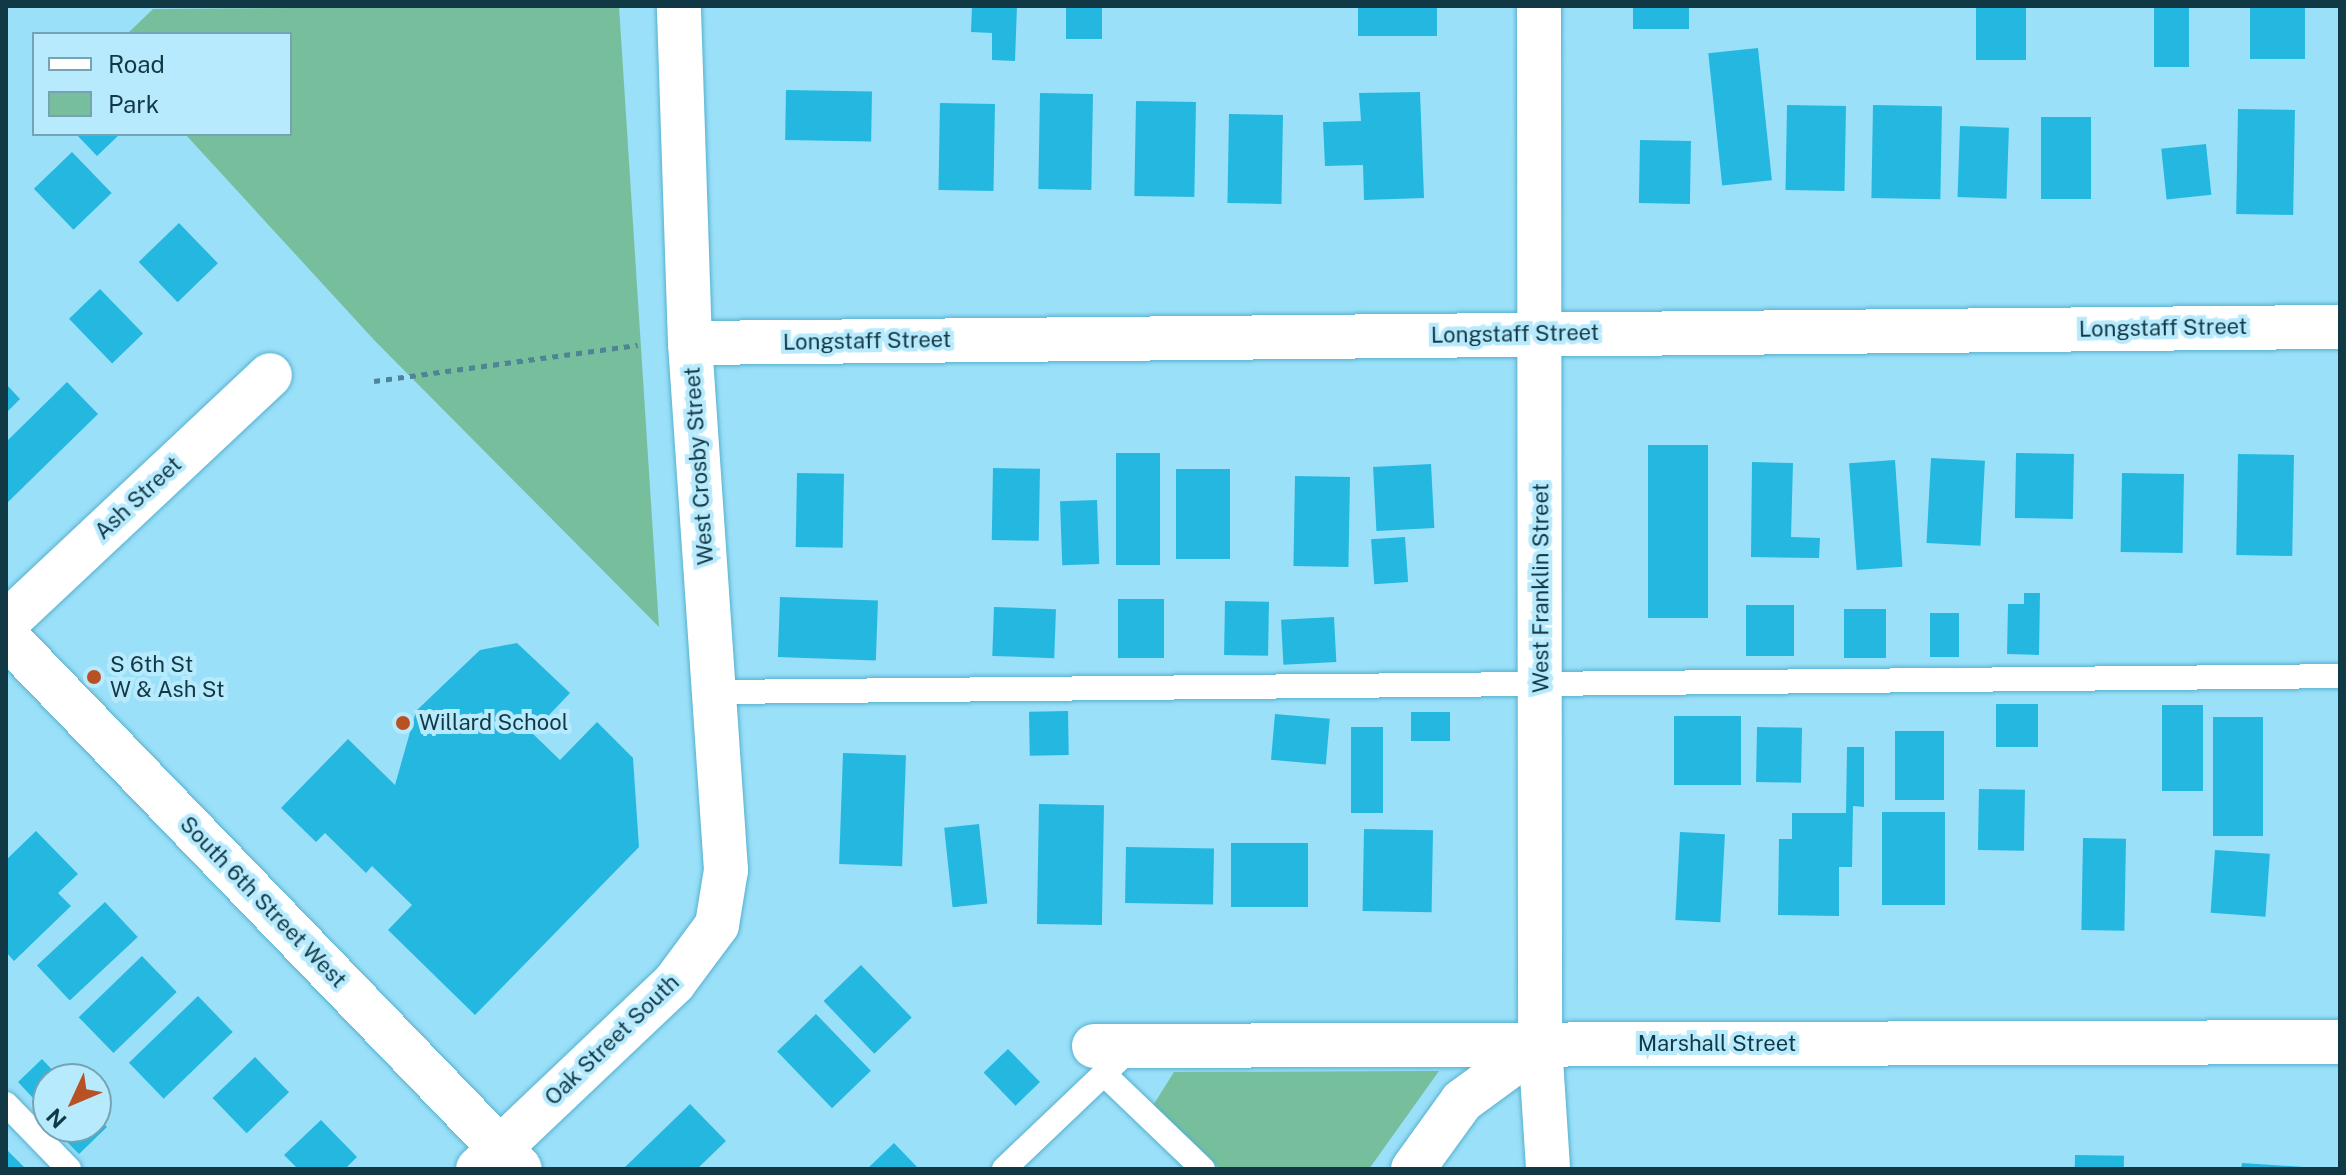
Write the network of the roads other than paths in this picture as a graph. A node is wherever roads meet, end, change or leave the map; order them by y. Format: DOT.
graph roads {
  1 [pos="679,6"];
  2 [pos="1539,6"];
  3 [pos="2340,327"];
  4 [pos="1542,334"];
  5 [pos="690,343"];
  6 [pos="270,375"];
  7 [pos="6,623"];
  8 [pos="6,636"];
  9 [pos="2340,676"];
  10 [pos="1540,682"];
  11 [pos="715,692"];
  12 [pos="717,925"];
  13 [pos="2340,1042"];
  14 [pos="1540,1044"];
  15 [pos="1110,1055"];
  16 [pos="6,1104"];
  17 [pos="499,1162"];
  18 [pos="69,1169"];
  19 [pos="1004,1169"];
  20 [pos="1203,1169"];
  21 [pos="1413,1169"];
  22 [pos="1548,1169"];
  1 -- 5 [label="street, West Crosby Street"];
  2 -- 4 [label="street, West Franklin Street"];
  3 -- 4 [label="street, Longstaff Street"];
  4 -- 5 [label="street, Longstaff Street"];
  4 -- 10 [label="street, West Franklin Street"];
  5 -- 11 [label="street, West Crosby Street"];
  6 -- 7 [label="street, Ash Street"];
  8 -- 17 [label="street, South 6th Street West"];
  9 -- 10 [label="lane"];
  10 -- 11 [label="lane"];
  10 -- 14 [label="street, West Franklin Street"];
  11 -- 12 [label="street, West Crosby Street"];
  12 -- 17 [label="street, Oak Street South"];
  13 -- 14 [label="street, Marshall Street"];
  14 -- 15 [label="street, Marshall Street"];
  14 -- 21 [label="street"];
  14 -- 22 [label="street, West Franklin Street"];
  15 -- 19 [label="lane"];
  15 -- 20 [label="lane"];
  16 -- 18 [label="lane"];
}
